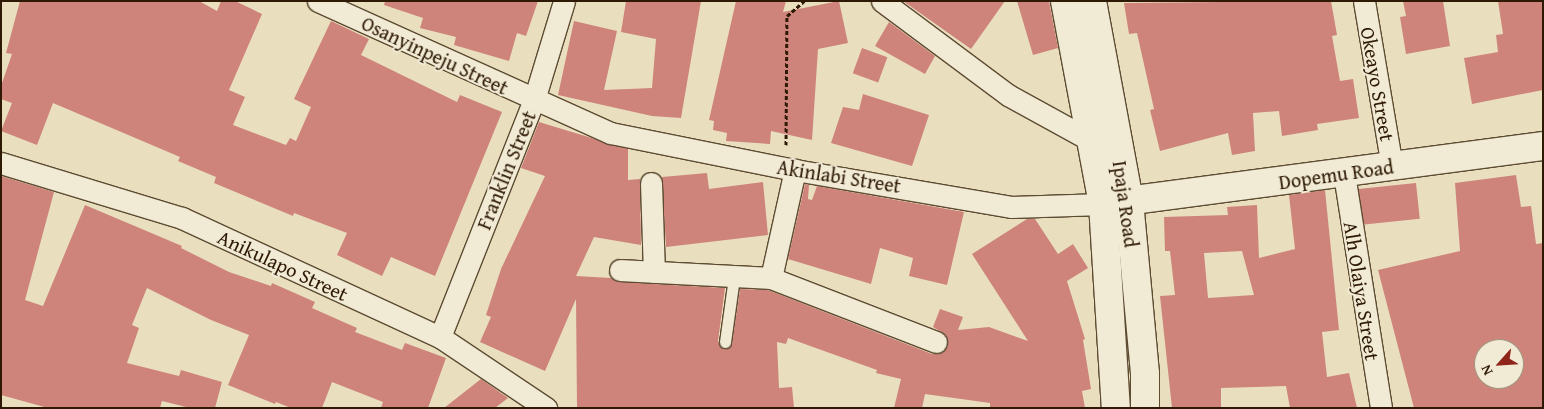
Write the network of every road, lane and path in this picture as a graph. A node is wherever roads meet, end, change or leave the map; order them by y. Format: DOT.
graph roads {
  1 [pos="318,1"];
  2 [pos="564,1"];
  3 [pos="804,1"];
  4 [pos="882,1"];
  5 [pos="1065,1"];
  6 [pos="1092,1"];
  7 [pos="1364,1"];
  8 [pos="534,100"];
  9 [pos="579,120"];
  10 [pos="1117,139"];
  11 [pos="1090,140"];
  12 [pos="1543,146"];
  13 [pos="1,163"];
  14 [pos="1392,166"];
  15 [pos="790,169"];
  16 [pos="1344,174"];
  17 [pos="651,183"];
  18 [pos="1116,203"];
  19 [pos="620,270"];
  20 [pos="654,272"];
  21 [pos="734,276"];
  22 [pos="771,278"];
  23 [pos="440,337"];
  24 [pos="725,342"];
  25 [pos="936,342"];
  26 [pos="546,408"];
  27 [pos="1116,408"];
  28 [pos="1145,408"];
  29 [pos="1381,408"];
  1 -- 8 [label="street, Osanyinpeju Street"];
  2 -- 8 [label="street, Franklin Street"];
  3 -- 15 [label="path"];
  4 -- 11 [label="street"];
  5 -- 11 [label="main road, Ipaja Road"];
  6 -- 10 [label="main road, Ipaja Road"];
  7 -- 14 [label="street, Okeayo Street"];
  8 -- 9 [label="street, Osanyinpeju Street"];
  8 -- 23 [label="street, Franklin Street"];
  9 -- 15 [label="street, Akinlabi Street"];
  10 -- 11 [label="street"];
  10 -- 18 [label="main road, Ipaja Road"];
  11 -- 18 [label="main road, Ipaja Road"];
  12 -- 14 [label="main road, Dopemu Road"];
  13 -- 23 [label="street, Anikulapo Street"];
  14 -- 16 [label="main road, Dopemu Road"];
  15 -- 18 [label="street, Akinlabi Street"];
  15 -- 22 [label="street"];
  16 -- 18 [label="main road, Dopemu Road"];
  16 -- 29 [label="street, Alh Olaiya Street"];
  17 -- 20 [label="street"];
  18 -- 27 [label="main road, Ipaja Road"];
  18 -- 28 [label="main road, Ipaja Road"];
  19 -- 20 [label="street"];
  20 -- 21 [label="street"];
  21 -- 22 [label="street"];
  21 -- 24 [label="lane"];
  22 -- 25 [label="street"];
  23 -- 26 [label="street, Anikulapo Street"];
}
